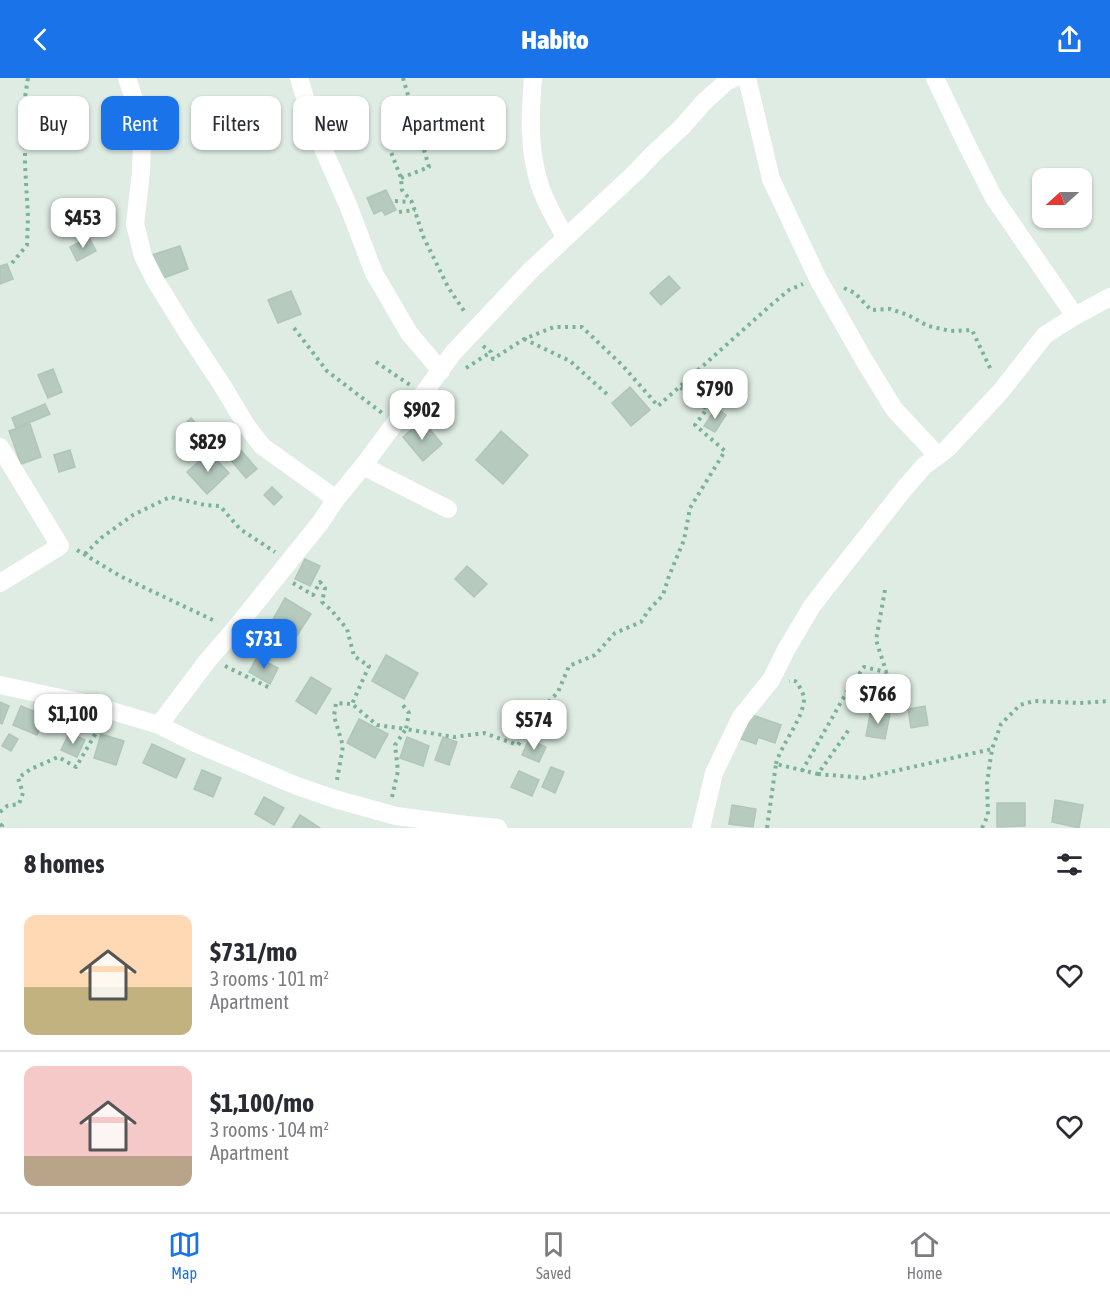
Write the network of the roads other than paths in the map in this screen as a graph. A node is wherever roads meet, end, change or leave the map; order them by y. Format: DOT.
graph roads {
  1 [pos="127,78"];
  2 [pos="299,78"];
  3 [pos="533,78"];
  4 [pos="734,78"];
  5 [pos="747,78"];
  6 [pos="935,78"];
  7 [pos="566,237"];
  8 [pos="1110,297"];
  9 [pos="1075,316"];
  10 [pos="441,371"];
  11 [pos="0,447"];
  12 [pos="938,456"];
  13 [pos="363,466"];
  14 [pos="336,500"];
  15 [pos="448,509"];
  16 [pos="0,583"];
  17 [pos="0,685"];
  18 [pos="159,724"];
  19 [pos="498,828"];
  20 [pos="701,828"];
  1 -- 14 [label="street"];
  2 -- 10 [label="street"];
  3 -- 7 [label="street"];
  4 -- 7 [label="street"];
  5 -- 12 [label="street"];
  6 -- 9 [label="street"];
  7 -- 10 [label="street"];
  8 -- 9 [label="street"];
  9 -- 12 [label="street"];
  10 -- 13 [label="street"];
  11 -- 16 [label="street"];
  12 -- 20 [label="street"];
  13 -- 14 [label="street"];
  13 -- 15 [label="street"];
  14 -- 18 [label="street"];
  17 -- 18 [label="street"];
  18 -- 19 [label="street"];
}
